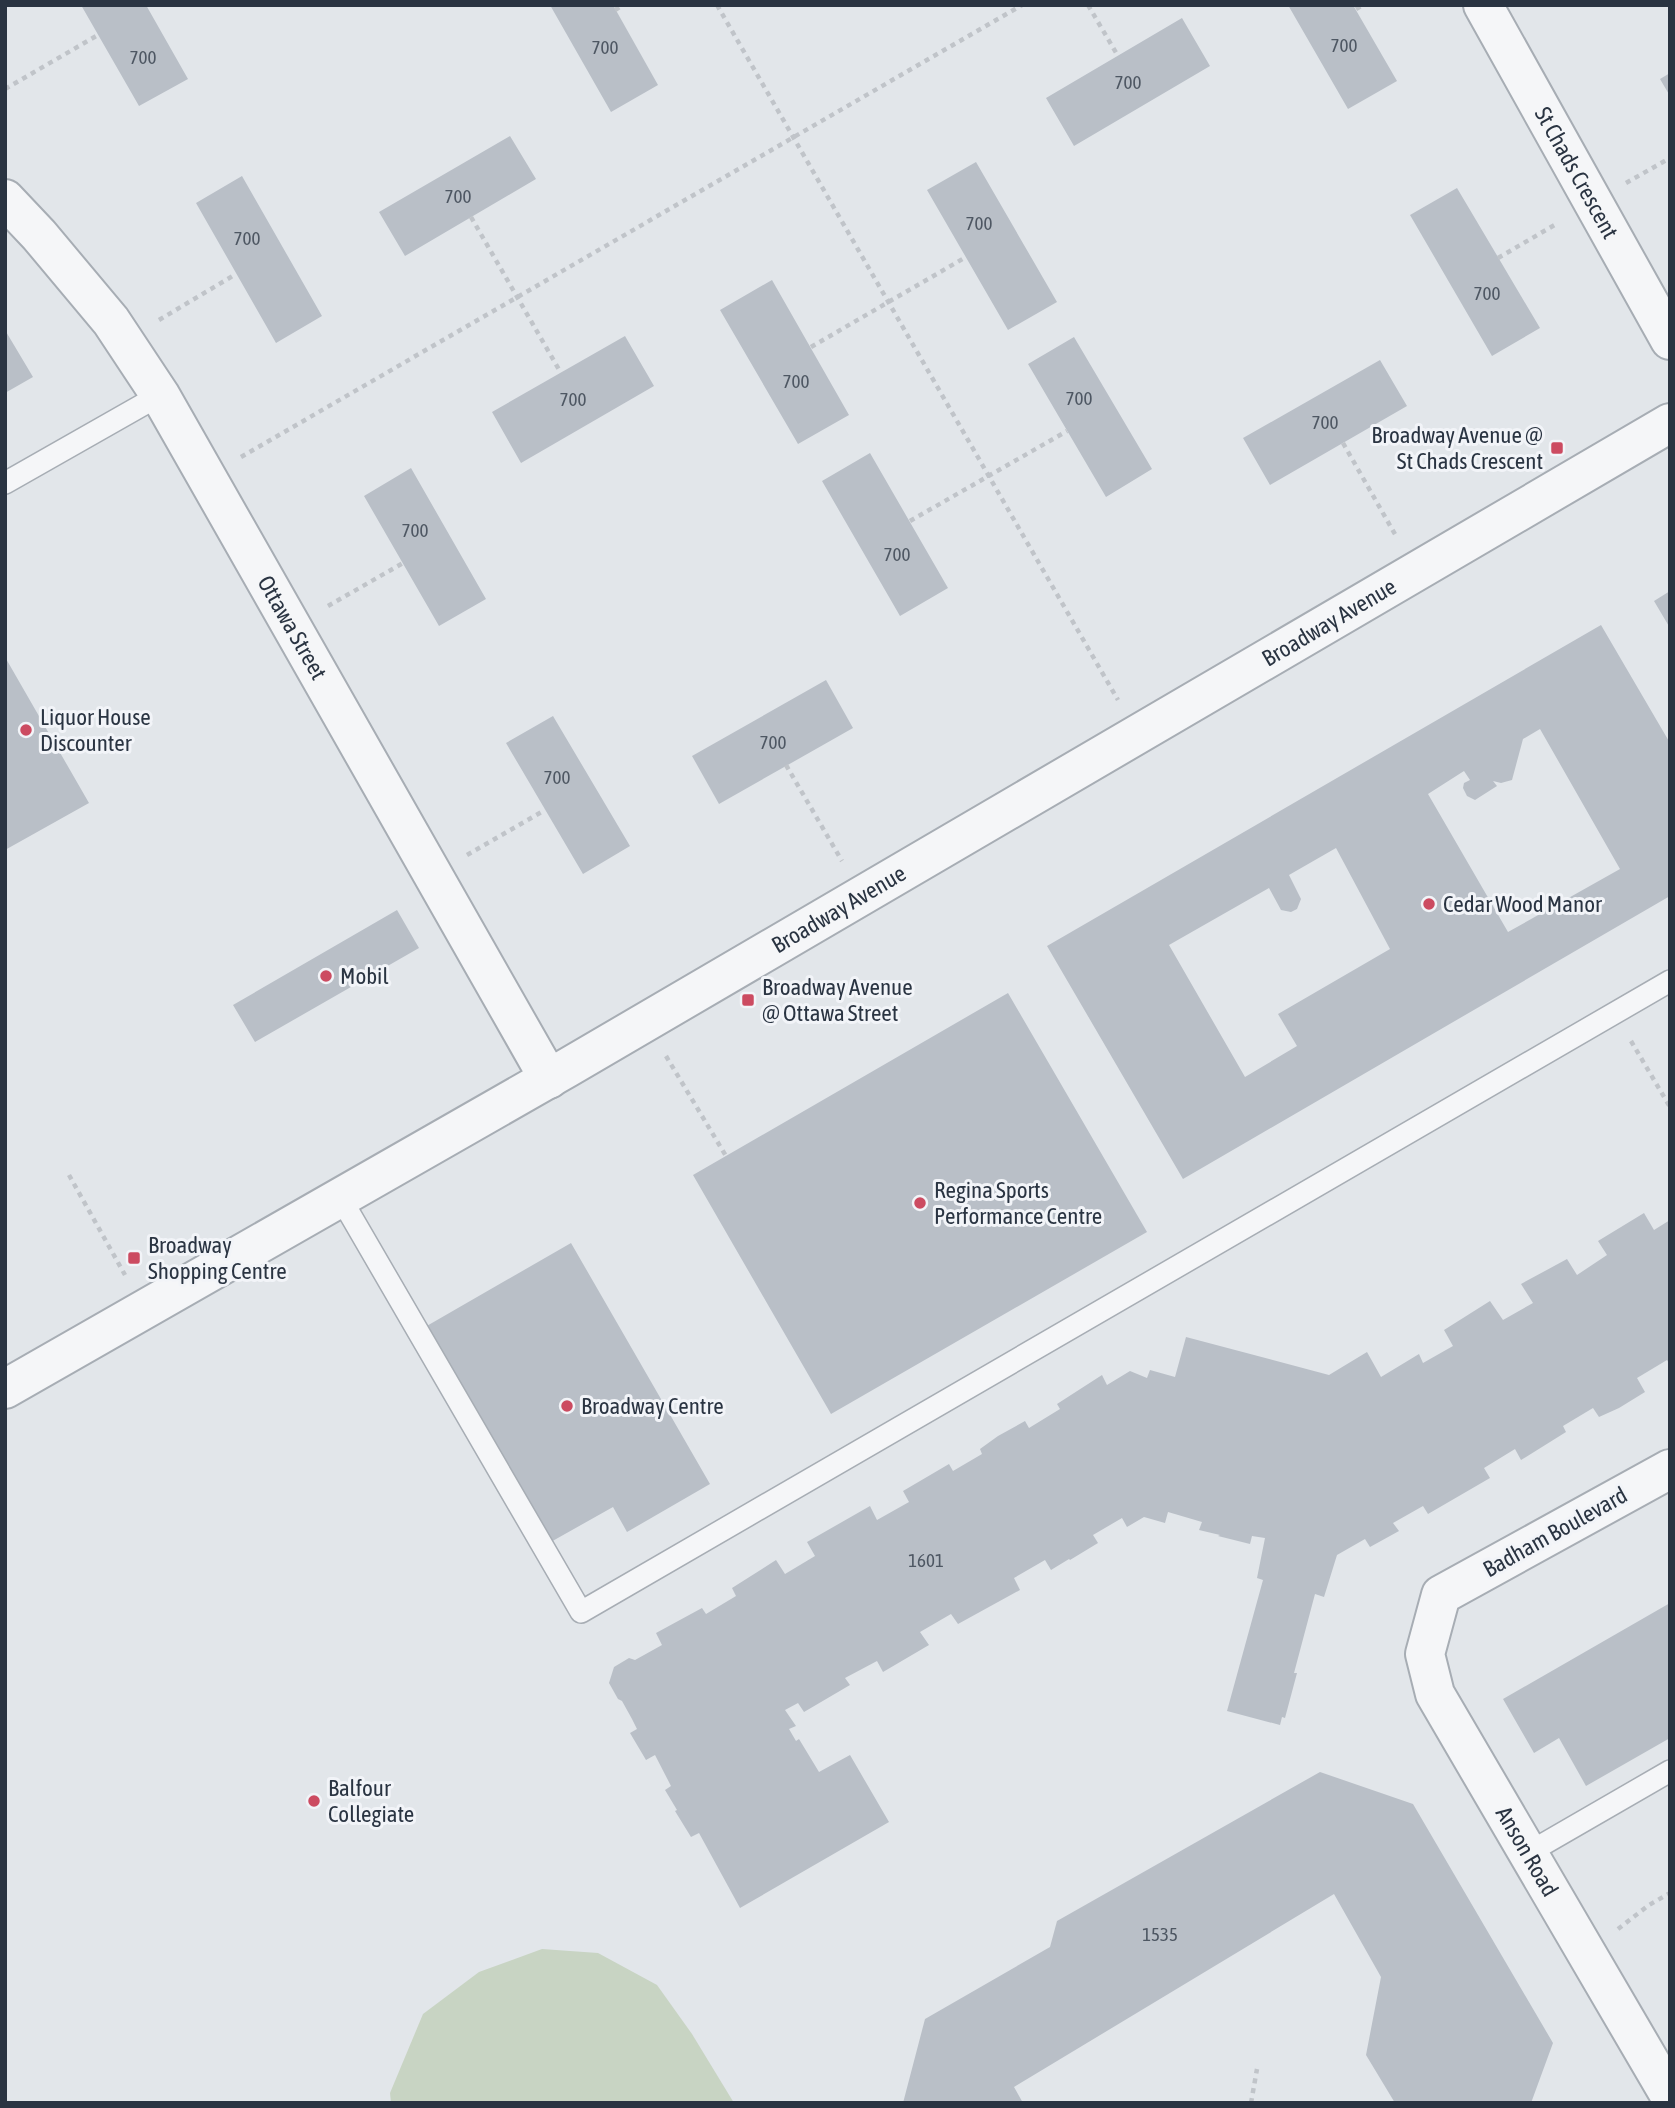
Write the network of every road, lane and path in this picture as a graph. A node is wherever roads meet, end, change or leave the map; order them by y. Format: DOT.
graph roads {
  1 [pos="623,5"];
  2 [pos="717,5"];
  3 [pos="1022,5"];
  4 [pos="1088,5"];
  5 [pos="1363,5"];
  6 [pos="1483,5"];
  7 [pos="1356,9"];
  8 [pos="615,10"];
  9 [pos="98,35"];
  10 [pos="1118,56"];
  11 [pos="5,89"];
  12 [pos="794,138"];
  13 [pos="6,202"];
  14 [pos="471,217"];
  15 [pos="966,257"];
  16 [pos="236,274"];
  17 [pos="517,297"];
  18 [pos="888,302"];
  19 [pos="1670,340"];
  20 [pos="124,341"];
  21 [pos="811,347"];
  22 [pos="561,373"];
  23 [pos="160,395"];
  24 [pos="1670,424"];
  25 [pos="1068,431"];
  26 [pos="1343,443"];
  27 [pos="989,476"];
  28 [pos="206,477"];
  29 [pos="5,483"];
  30 [pos="910,521"];
  31 [pos="403,564"];
  32 [pos="1416,571"];
  33 [pos="291,628"];
  34 [pos="1137,734"];
  35 [pos="786,765"];
  36 [pos="545,810"];
  37 [pos="432,875"];
  38 [pos="862,895"];
  39 [pos="1670,981"];
  40 [pos="1615,1013"];
  41 [pos="646,1022"];
  42 [pos="549,1079"];
  43 [pos="1670,1107"];
  44 [pos="726,1156"];
  45 [pos="69,1175"];
  46 [pos="340,1198"];
  47 [pos="145,1309"];
  48 [pos="5,1389"];
  49 [pos="1670,1469"];
  50 [pos="1441,1595"];
  51 [pos="1670,1771"];
  52 [pos="1528,1853"];
  53 [pos="1670,1893"];
  54 [pos="1584,1949"];
  55 [pos="1257,2069"];
  56 [pos="1670,2096"];
  57 [pos="1251,2103"];
  1 -- 8 [label="path"];
  2 -- 12 [label="path"];
  3 -- 12 [label="path"];
  4 -- 10 [label="path"];
  5 -- 7 [label="path"];
  6 -- 19 [label="street, St Chads Crescent"];
  9 -- 11 [label="path"];
  12 -- 17 [label="path"];
  12 -- 18 [label="path"];
  13 -- 20 [label="street, Ottawa Street"];
  14 -- 17 [label="path"];
  15 -- 18 [label="path"];
  16 -- 20 [label="path"];
  17 -- 22 [label="path"];
  17 -- 28 [label="path"];
  18 -- 21 [label="path"];
  18 -- 27 [label="path"];
  20 -- 23 [label="street, Ottawa Street"];
  23 -- 28 [label="street, Ottawa Street"];
  23 -- 29 [label="lane"];
  24 -- 32 [label="street, Broadway Avenue"];
  25 -- 27 [label="path"];
  26 -- 32 [label="path"];
  27 -- 30 [label="path"];
  27 -- 34 [label="path"];
  28 -- 33 [label="street, Ottawa Street"];
  31 -- 33 [label="path"];
  32 -- 34 [label="street, Broadway Avenue"];
  33 -- 37 [label="street, Ottawa Street"];
  34 -- 38 [label="street, Broadway Avenue"];
  35 -- 38 [label="path"];
  36 -- 37 [label="path"];
  37 -- 42 [label="street, Ottawa Street"];
  38 -- 41 [label="street, Broadway Avenue"];
  39 -- 40 [label="lane"];
  40 -- 43 [label="path"];
  40 -- 46 [label="lane"];
  41 -- 42 [label="street, Broadway Avenue"];
  41 -- 44 [label="path"];
  42 -- 46 [label="street, Broadway Avenue"];
  45 -- 47 [label="path"];
  46 -- 47 [label="street, Broadway Avenue"];
  47 -- 48 [label="street, Broadway Avenue"];
  49 -- 50 [label="street, Badham Boulevard"];
  50 -- 52 [label="street, Anson Road"];
  51 -- 52 [label="lane"];
  52 -- 54 [label="street, Anson Road"];
  53 -- 54 [label="path"];
  54 -- 56 [label="street, Anson Road"];
  55 -- 57 [label="path"];
}
